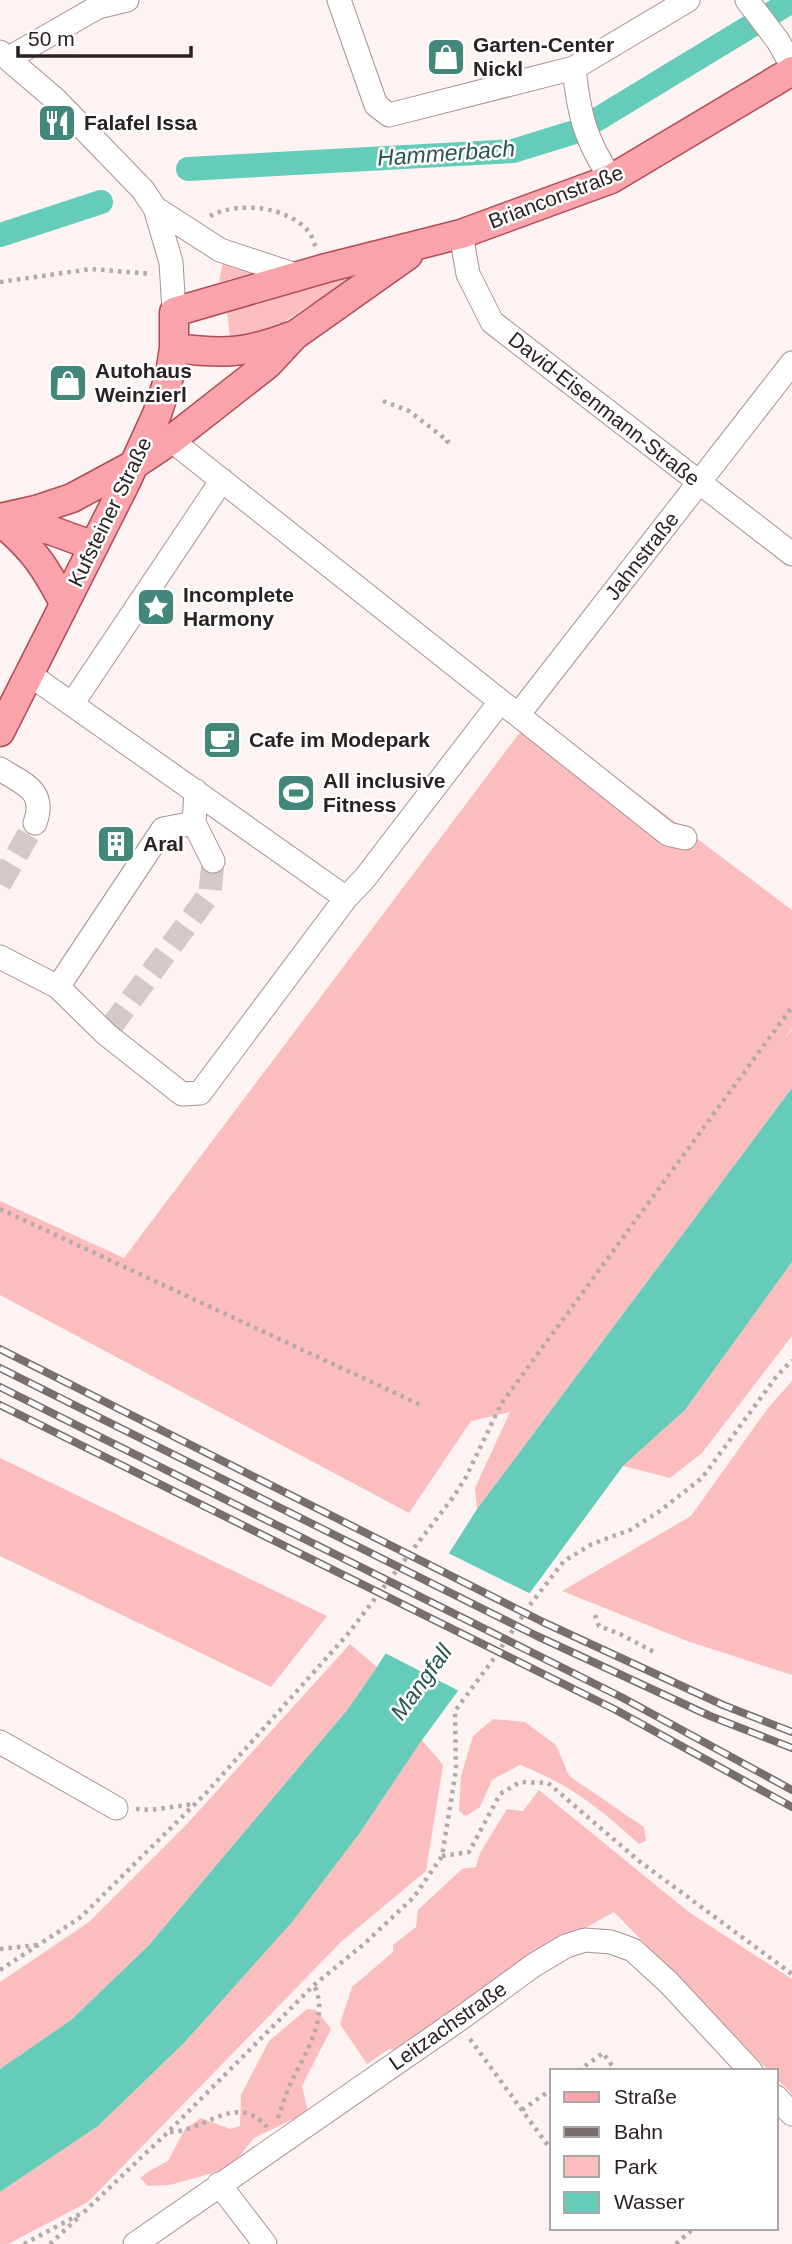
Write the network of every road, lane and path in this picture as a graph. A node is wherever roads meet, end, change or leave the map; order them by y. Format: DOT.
graph roads {
  1 [pos="127,0"];
  2 [pos="339,0"];
  3 [pos="688,0"];
  4 [pos="748,2"];
  5 [pos="4,55"];
  6 [pos="574,68"];
  7 [pos="792,68"];
  8 [pos="611,179"];
  9 [pos="155,208"];
  10 [pos="188,230"];
  11 [pos="461,233"];
  12 [pos="421,245"];
  13 [pos="312,272"];
  14 [pos="172,275"];
  15 [pos="0,282"];
  16 [pos="174,312"];
  17 [pos="295,335"];
  18 [pos="174,348"];
  19 [pos="792,363"];
  20 [pos="383,401"];
  21 [pos="171,440"];
  22 [pos="446,443"];
  23 [pos="135,464"];
  24 [pos="222,480"];
  25 [pos="699,482"];
  26 [pos="0,519"];
  27 [pos="94,546"];
  28 [pos="792,554"];
  29 [pos="64,603"];
  30 [pos="29,674"];
  31 [pos="72,704"];
  32 [pos="509,708"];
  33 [pos="0,732"];
  34 [pos="0,769"];
  35 [pos="196,791"];
  36 [pos="35,822"];
  37 [pos="194,823"];
  38 [pos="685,838"];
  39 [pos="213,862"];
  40 [pos="346,898"];
  41 [pos="0,957"];
  42 [pos="58,987"];
  43 [pos="792,1007"];
  44 [pos="0,1209"];
  45 [pos="792,1360"];
  46 [pos="423,1406"];
  47 [pos="595,1615"];
  48 [pos="654,1652"];
  49 [pos="0,1742"];
  50 [pos="195,1804"];
  51 [pos="116,1808"];
  52 [pos="442,1856"];
  53 [pos="40,1945"];
  54 [pos="0,1949"];
  55 [pos="0,1970"];
  56 [pos="792,1974"];
  57 [pos="314,1985"];
  58 [pos="457,2021"];
  59 [pos="581,2069"];
  60 [pos="615,2069"];
  61 [pos="749,2069"];
  62 [pos="550,2090"];
  63 [pos="778,2099"];
  64 [pos="522,2110"];
  65 [pos="792,2114"];
  66 [pos="169,2132"];
  67 [pos="269,2143"];
  68 [pos="550,2148"];
  69 [pos="219,2184"];
  70 [pos="84,2212"];
  71 [pos="692,2230"];
  72 [pos="24,2244"];
  73 [pos="50,2244"];
  74 [pos="135,2244"];
  75 [pos="265,2244"];
  76 [pos="676,2244"];
  1 -- 5 [label="street"];
  2 -- 6 [label="street"];
  3 -- 6 [label="street"];
  4 -- 7 [label="street"];
  5 -- 9 [label="street, Kufsteiner Straße"];
  6 -- 8 [label="street"];
  7 -- 8 [label="main road, Brianconstraße"];
  8 -- 11 [label="main road, Brianconstraße"];
  9 -- 10 [label="street"];
  9 -- 14 [label="street, Kufsteiner Straße"];
  10 -- 13 [label="street"];
  10 -- 13 [label="path"];
  11 -- 12 [label="main road, Brianconstraße"];
  11 -- 25 [label="street, David-Eisenmann-Straße"];
  12 -- 13 [label="main road, Brianconstraße"];
  12 -- 17 [label="main road, Brianconstraße"];
  13 -- 16 [label="main road, Brianconstraße"];
  14 -- 15 [label="path"];
  14 -- 16 [label="street, Kufsteiner Straße"];
  16 -- 18 [label="main road, Kufsteiner Straße"];
  17 -- 18 [label="main road, Brianconstraße"];
  17 -- 21 [label="main road, Brianconstraße"];
  18 -- 23 [label="main road, Kufsteiner Straße"];
  19 -- 25 [label="street, Jahnstraße"];
  20 -- 22 [label="path"];
  21 -- 23 [label="main road, Brianconstraße"];
  21 -- 24 [label="street"];
  23 -- 26 [label="main road, Brianconstraße"];
  23 -- 27 [label="main road, Kufsteiner Straße"];
  24 -- 31 [label="street"];
  24 -- 32 [label="street"];
  25 -- 28 [label="street, David-Eisenmann-Straße"];
  25 -- 32 [label="street, Jahnstraße"];
  26 -- 27 [label="main road"];
  26 -- 29 [label="main road"];
  27 -- 29 [label="main road, Kufsteiner Straße"];
  29 -- 30 [label="main road, Kufsteiner Straße"];
  30 -- 31 [label="street"];
  30 -- 33 [label="main road, Kufsteiner Straße"];
  31 -- 35 [label="street"];
  32 -- 38 [label="street"];
  32 -- 40 [label="street, Jahnstraße"];
  34 -- 36 [label="street"];
  35 -- 37 [label="street"];
  35 -- 40 [label="street"];
  37 -- 39 [label="street"];
  37 -- 42 [label="street"];
  40 -- 42 [label="street, Jahnstraße"];
  41 -- 42 [label="street, Jahnstraße"];
  43 -- 50 [label="path"];
  44 -- 46 [label="path"];
  45 -- 52 [label="path"];
  47 -- 48 [label="path"];
  49 -- 51 [label="street"];
  50 -- 51 [label="path"];
  50 -- 53 [label="path"];
  52 -- 56 [label="path"];
  52 -- 57 [label="path"];
  53 -- 54 [label="path"];
  53 -- 55 [label="path"];
  57 -- 66 [label="path"];
  57 -- 67 [label="path"];
  58 -- 61 [label="street, Leitzachstraße"];
  58 -- 64 [label="path"];
  58 -- 67 [label="street, Leitzachstraße"];
  59 -- 60 [label="path"];
  62 -- 64 [label="path"];
  63 -- 65 [label="street"];
  64 -- 68 [label="path"];
  66 -- 67 [label="path"];
  66 -- 70 [label="path"];
  67 -- 69 [label="street, Leitzachstraße"];
  69 -- 74 [label="street, Leitzachstraße"];
  69 -- 75 [label="street"];
  70 -- 72 [label="path"];
  70 -- 73 [label="path"];
  71 -- 76 [label="path"];
}
